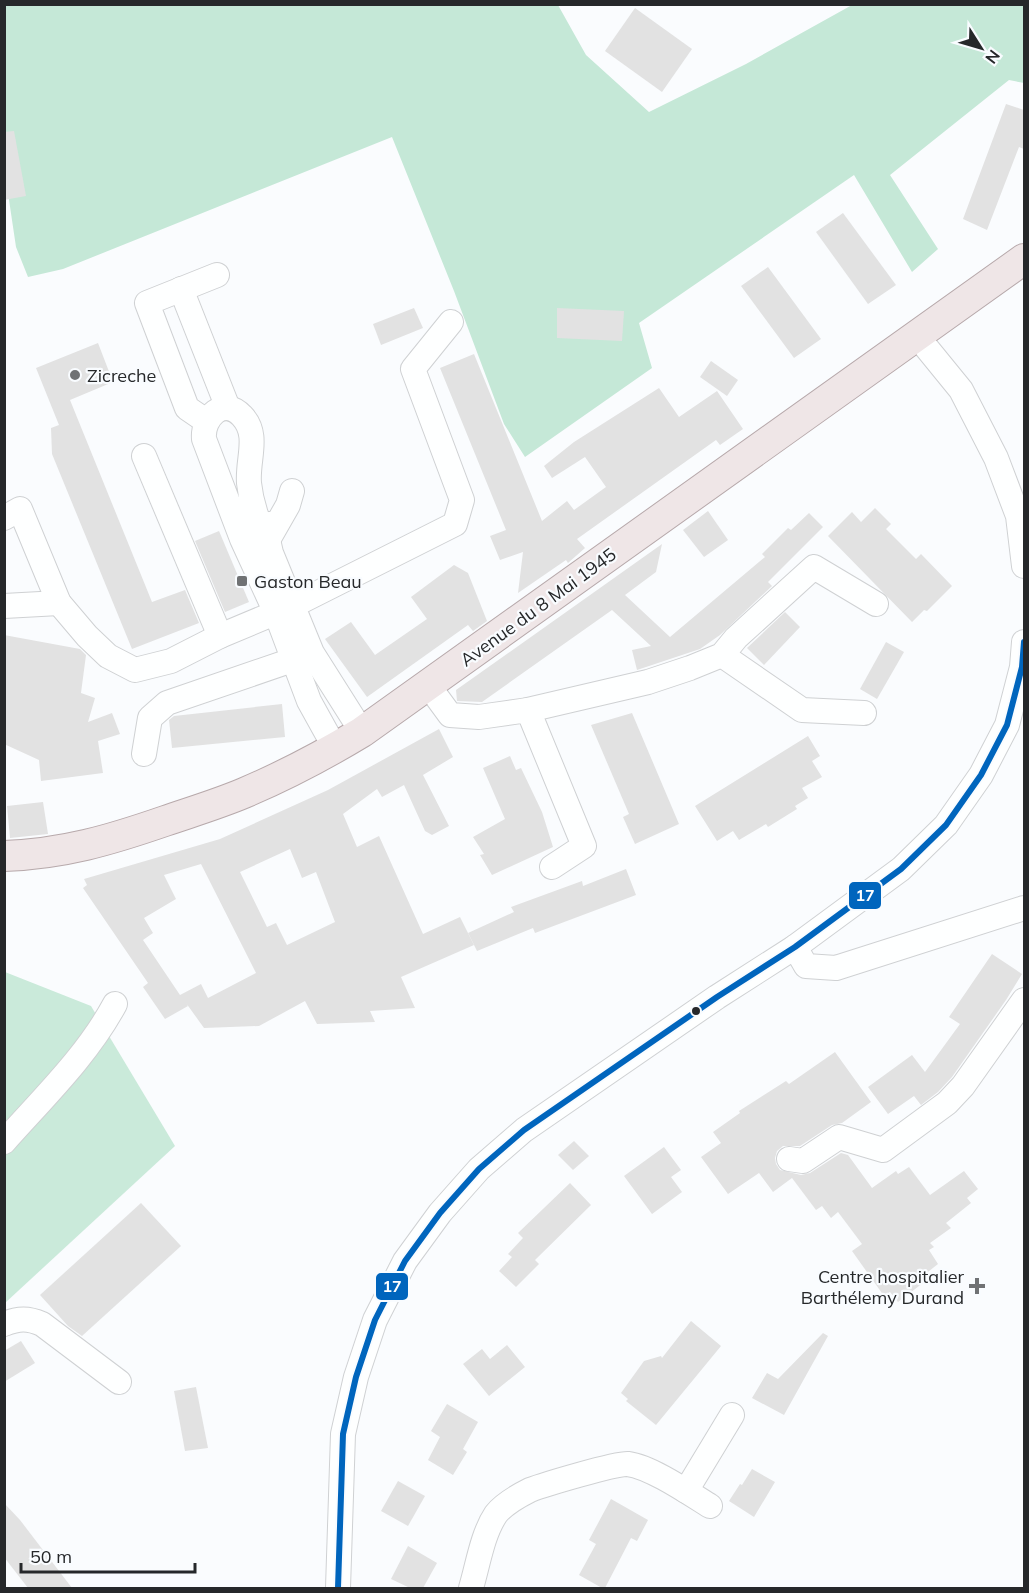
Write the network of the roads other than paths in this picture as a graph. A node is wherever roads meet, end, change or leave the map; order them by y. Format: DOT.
graph roads {
  1 [pos="1024,259"];
  2 [pos="217,275"];
  3 [pos="181,288"];
  4 [pos="451,322"];
  5 [pos="917,336"];
  6 [pos="228,408"];
  7 [pos="206,421"];
  8 [pos="144,456"];
  9 [pos="297,490"];
  10 [pos="4,518"];
  11 [pos="268,540"];
  12 [pos="1024,566"];
  13 [pos="59,603"];
  14 [pos="876,604"];
  15 [pos="4,606"];
  16 [pos="285,609"];
  17 [pos="220,636"];
  18 [pos="1024,642"];
  19 [pos="722,655"];
  20 [pos="303,657"];
  21 [pos="428,685"];
  22 [pos="528,710"];
  23 [pos="864,712"];
  24 [pos="362,732"];
  25 [pos="335,748"];
  26 [pos="144,754"];
  27 [pos="4,856"];
  28 [pos="552,867"];
  29 [pos="1024,908"];
  30 [pos="795,947"];
  31 [pos="1024,1000"];
  32 [pos="115,1004"];
  33 [pos="4,1142"];
  34 [pos="789,1159"];
  35 [pos="4,1324"];
  36 [pos="119,1382"];
  37 [pos="732,1414"];
  38 [pos="686,1491"];
  39 [pos="710,1506"];
  40 [pos="338,1588"];
  41 [pos="471,1588"];
  1 -- 5 [label="main road, Avenue du 8 Mai 1945"];
  2 -- 3 [label="street"];
  3 -- 6 [label="street"];
  3 -- 7 [label="street"];
  4 -- 16 [label="street"];
  5 -- 12 [label="street"];
  5 -- 21 [label="main road, Avenue du 8 Mai 1945"];
  6 -- 7 [label="street"];
  6 -- 11 [label="street"];
  7 -- 16 [label="street"];
  8 -- 17 [label="street"];
  9 -- 11 [label="street"];
  10 -- 13 [label="street"];
  11 -- 16 [label="street"];
  13 -- 15 [label="street"];
  13 -- 17 [label="street"];
  14 -- 19 [label="street"];
  16 -- 17 [label="street"];
  16 -- 20 [label="street"];
  18 -- 30 [label="street"];
  19 -- 22 [label="street"];
  19 -- 23 [label="street"];
  20 -- 24 [label="street"];
  20 -- 25 [label="street"];
  20 -- 26 [label="street"];
  21 -- 22 [label="street"];
  21 -- 24 [label="main road, Avenue du 8 Mai 1945"];
  22 -- 28 [label="street"];
  24 -- 25 [label="main road, Avenue du 8 Mai 1945"];
  25 -- 27 [label="main road, Avenue du 8 Mai 1945"];
  29 -- 30 [label="street"];
  30 -- 40 [label="street"];
  31 -- 34 [label="street"];
  32 -- 33 [label="street"];
  35 -- 36 [label="street"];
  37 -- 38 [label="street"];
  38 -- 39 [label="street"];
  38 -- 41 [label="street"];
}
